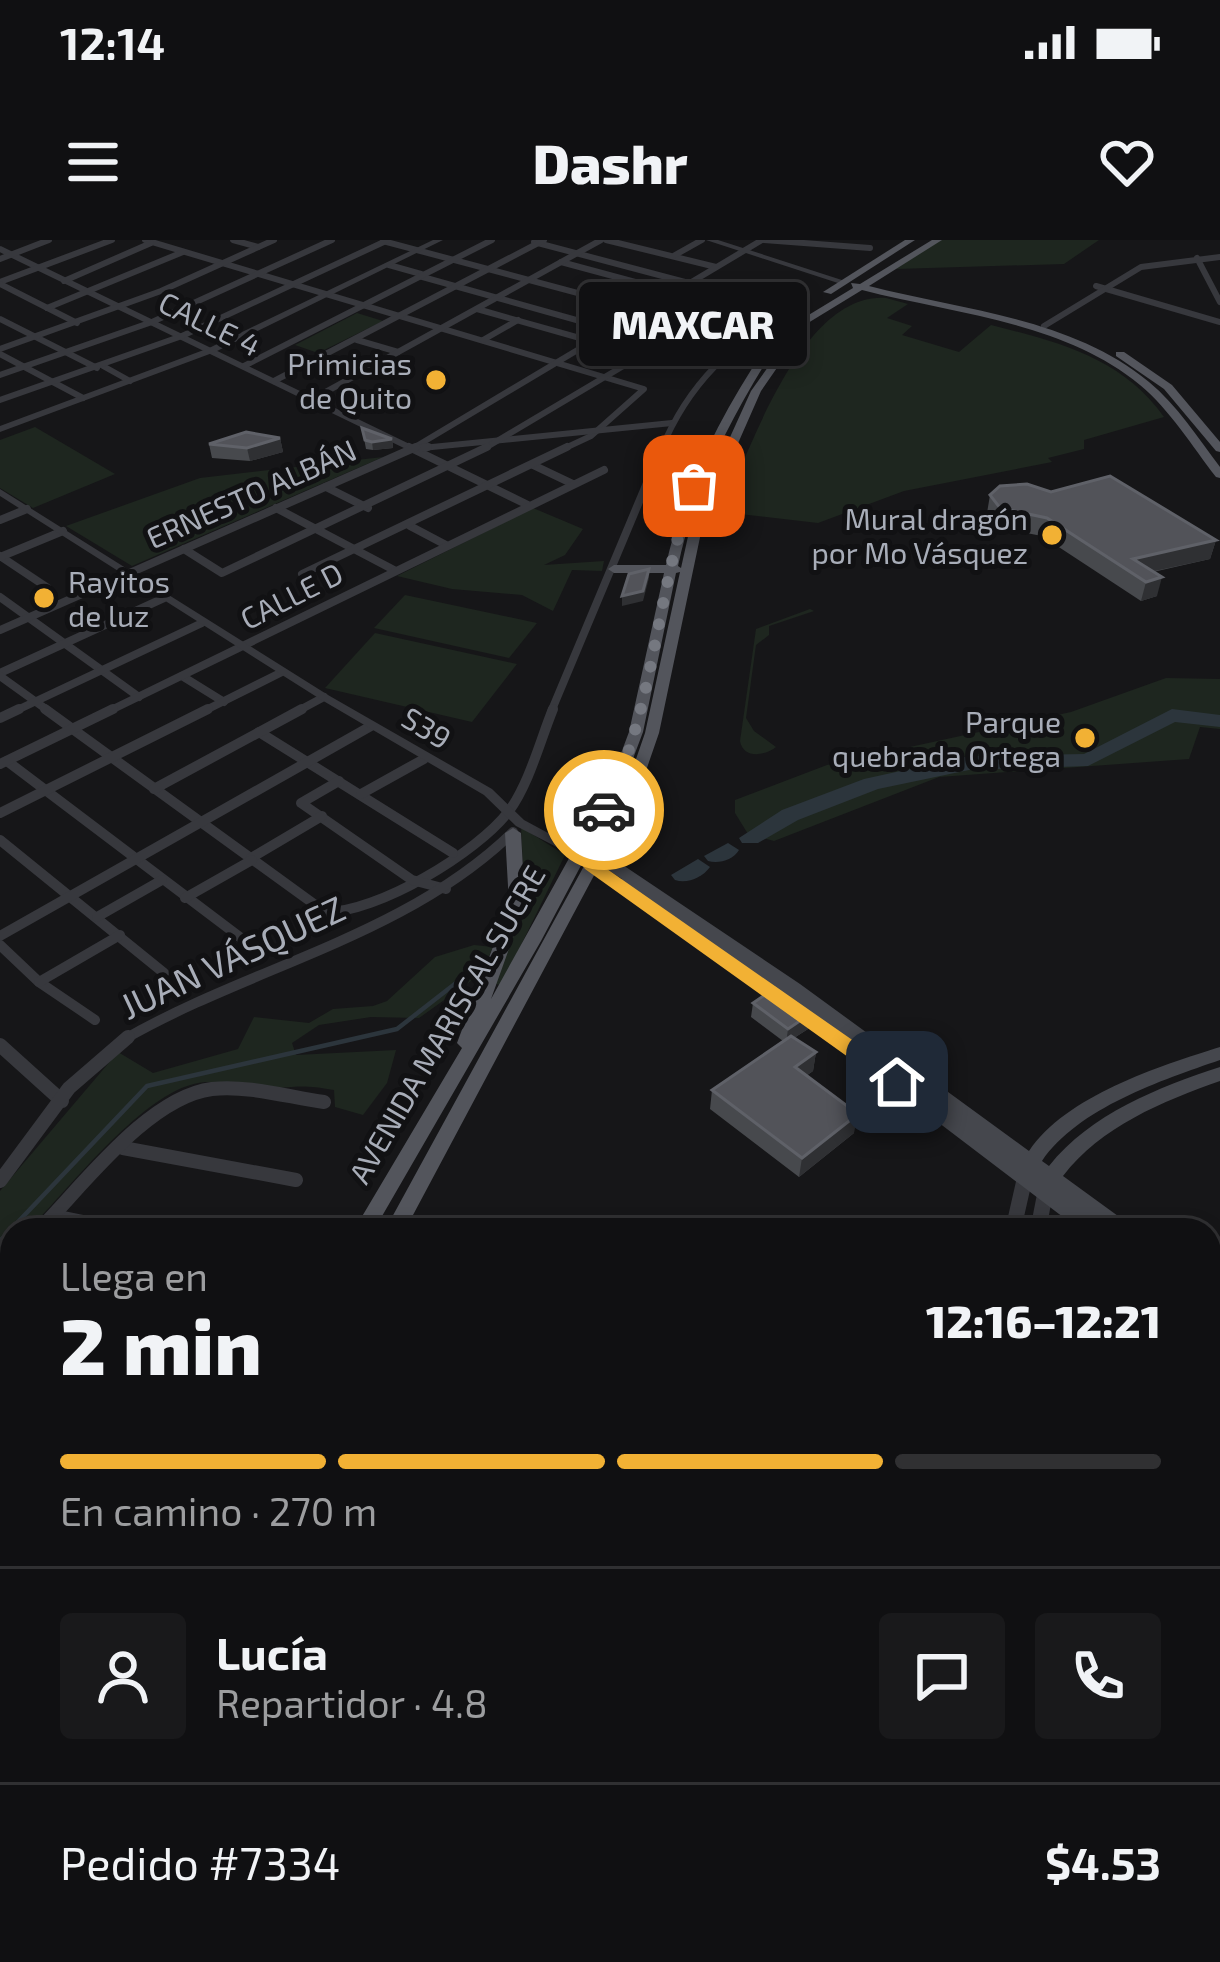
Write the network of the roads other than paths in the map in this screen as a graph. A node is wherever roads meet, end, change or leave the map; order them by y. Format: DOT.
graph roads {
  1 [pos="50,240"];
  2 [pos="112,240"];
  3 [pos="170,240"];
  4 [pos="233,240"];
  5 [pos="274,240"];
  6 [pos="332,240"];
  7 [pos="384,240"];
  8 [pos="439,240"];
  9 [pos="489,240"];
  10 [pos="528,240"];
  11 [pos="604,240"];
  12 [pos="665,240"];
  13 [pos="706,240"];
  14 [pos="726,240"];
  15 [pos="763,240"];
  16 [pos="911,240"];
  17 [pos="938,240"];
  18 [pos="541,241"];
  19 [pos="152,242"];
  20 [pos="258,248"];
  21 [pos="748,248"];
  22 [pos="870,248"];
  23 [pos="0,249"];
  24 [pos="419,250"];
  25 [pos="647,250"];
  26 [pos="183,252"];
  27 [pos="577,254"];
  28 [pos="12,255"];
  29 [pos="675,256"];
  30 [pos="1220,257"];
  31 [pos="1197,258"];
  32 [pos="0,259"];
  33 [pos="453,260"];
  34 [pos="561,262"];
  35 [pos="222,263"];
  36 [pos="389,265"];
  37 [pos="716,267"];
  38 [pos="488,268"];
  39 [pos="40,269"];
  40 [pos="889,270"];
  41 [pos="647,272"];
  42 [pos="259,274"];
  43 [pos="420,276"];
  44 [pos="665,277"];
  45 [pos="529,280"];
  46 [pos="64,281"];
  47 [pos="0,283"];
  48 [pos="294,284"];
  49 [pos="690,284"];
  50 [pos="846,284"];
  51 [pos="864,284"];
  52 [pos="456,286"];
  53 [pos="649,286"];
  54 [pos="1096,286"];
  55 [pos="161,291"];
  56 [pos="892,291"];
  57 [pos="90,292"];
  58 [pos="571,292"];
  59 [pos="673,293"];
  60 [pos="329,294"];
  61 [pos="495,298"];
  62 [pos="753,300"];
  63 [pos="197,302"];
  64 [pos="1220,302"];
  65 [pos="366,305"];
  66 [pos="119,307"];
  67 [pos="47,308"];
  68 [pos="477,309"];
  69 [pos="536,310"];
  70 [pos="740,310"];
  71 [pos="645,311"];
  72 [pos="798,314"];
  73 [pos="401,316"];
  74 [pos="517,320"];
  75 [pos="2,321"];
  76 [pos="77,322"];
  77 [pos="152,322"];
  78 [pos="1220,322"];
  79 [pos="694,324"];
  80 [pos="1044,326"];
  81 [pos="441,328"];
  82 [pos="712,329"];
  83 [pos="612,330"];
  84 [pos="182,336"];
  85 [pos="36,337"];
  86 [pos="358,340"];
  87 [pos="483,340"];
  88 [pos="596,341"];
  89 [pos="212,350"];
  90 [pos="0,352"];
  91 [pos="65,352"];
  92 [pos="398,352"];
  93 [pos="646,353"];
  94 [pos="560,362"];
  95 [pos="244,366"];
  96 [pos="23,367"];
  97 [pos="100,367"];
  98 [pos="0,375"];
  99 [pos="606,377"];
  100 [pos="130,381"];
  101 [pos="274,381"];
  102 [pos="52,382"];
  103 [pos="3,397"];
  104 [pos="83,398"];
  105 [pos="313,399"];
  106 [pos="671,423"];
  107 [pos="607,425"];
  108 [pos="0,429"];
  109 [pos="507,439"];
  110 [pos="413,448"];
  111 [pos="1220,448"];
  112 [pos="533,465"];
  113 [pos="454,468"];
  114 [pos="604,470"];
  115 [pos="1220,475"];
  116 [pos="573,484"];
  117 [pos="494,486"];
  118 [pos="326,487"];
  119 [pos="0,492"];
  120 [pos="528,505"];
  121 [pos="276,508"];
  122 [pos="368,508"];
  123 [pos="27,509"];
  124 [pos="0,520"];
  125 [pos="410,526"];
  126 [pos="320,530"];
  127 [pos="63,531"];
  128 [pos="446,545"];
  129 [pos="184,549"];
  130 [pos="357,550"];
  131 [pos="0,557"];
  132 [pos="614,569"];
  133 [pos="668,569"];
  134 [pos="685,569"];
  135 [pos="394,570"];
  136 [pos="128,573"];
  137 [pos="302,574"];
  138 [pos="48,588"];
  139 [pos="0,597"];
  140 [pos="164,598"];
  141 [pos="29,617"];
  142 [pos="202,622"];
  143 [pos="0,630"];
  144 [pos="655,634"];
  145 [pos="672,635"];
  146 [pos="65,644"];
  147 [pos="242,647"];
  148 [pos="102,670"];
  149 [pos="282,672"];
  150 [pos="0,675"];
  151 [pos="182,676"];
  152 [pos="139,697"];
  153 [pos="324,698"];
  154 [pos="224,701"];
  155 [pos="35,702"];
  156 [pos="0,718"];
  157 [pos="371,726"];
  158 [pos="72,729"];
  159 [pos="259,732"];
  160 [pos="112,758"];
  161 [pos="424,759"];
  162 [pos="3,763"];
  163 [pos="309,763"];
  164 [pos="339,781"];
  165 [pos="154,789"];
  166 [pos="46,790"];
  167 [pos="361,794"];
  168 [pos="511,809"];
  169 [pos="0,813"];
  170 [pos="322,816"];
  171 [pos="200,822"];
  172 [pos="516,828"];
  173 [pos="0,840"];
  174 [pos="453,853"];
  175 [pos="590,858"];
  176 [pos="136,859"];
  177 [pos="252,859"];
  178 [pos="162,880"];
  179 [pos="412,880"];
  180 [pos="447,890"];
  181 [pos="70,895"];
  182 [pos="185,898"];
  183 [pos="97,917"];
  184 [pos="0,935"];
  185 [pos="120,935"];
  186 [pos="542,943"];
  187 [pos="0,945"];
  188 [pos="257,950"];
  189 [pos="164,973"];
  190 [pos="39,982"];
  191 [pos="496,987"];
  192 [pos="94,1020"];
  193 [pos="0,1045"];
  194 [pos="1220,1053"];
  195 [pos="1220,1074"];
  196 [pos="62,1100"];
  197 [pos="324,1102"];
  198 [pos="123,1148"];
  199 [pos="1027,1170"];
  200 [pos="296,1180"];
  201 [pos="0,1181"];
  202 [pos="1047,1185"];
  203 [pos="54,1216"];
  204 [pos="64,1218"];
  205 [pos="371,1218"];
  206 [pos="402,1218"];
  207 [pos="1016,1218"];
  208 [pos="1040,1218"];
  209 [pos="1081,1218"];
  210 [pos="1102,1218"];
  1 -- 28 [label="street"];
  2 -- 39 [label="street"];
  3 -- 19 [label="street"];
  4 -- 20 [label="street"];
  5 -- 20 [label="street"];
  6 -- 42 [label="street"];
  7 -- 24 [label="street"];
  7 -- 48 [label="street"];
  8 -- 24 [label="street"];
  9 -- 33 [label="street"];
  10 -- 18 [label="street"];
  11 -- 25 [label="street"];
  11 -- 27 [label="street"];
  12 -- 25 [label="street"];
  13 -- 21 [label="street"];
  13 -- 29 [label="street"];
  14 -- 21 [label="street"];
  15 -- 21 [label="street, ERNESTO ALBÁN"];
  15 -- 22 [label="street"];
  16 -- 50 [label="main road, AVENIDA MARISCAL SUCRE"];
  17 -- 40 [label="main road"];
  18 -- 27 [label="street"];
  18 -- 38 [label="street"];
  19 -- 26 [label="street"];
  19 -- 46 [label="street"];
  20 -- 35 [label="street"];
  21 -- 37 [label="street, ERNESTO ALBÁN"];
  21 -- 50 [label="street"];
  23 -- 28 [label="street, CALLE 4"];
  24 -- 33 [label="street"];
  24 -- 36 [label="street"];
  25 -- 29 [label="street"];
  26 -- 35 [label="street"];
  26 -- 57 [label="street"];
  27 -- 34 [label="street"];
  27 -- 41 [label="street"];
  28 -- 32 [label="street"];
  28 -- 39 [label="street, CALLE 4"];
  29 -- 37 [label="street"];
  29 -- 41 [label="street"];
  30 -- 31 [label="street"];
  31 -- 54 [label="street"];
  31 -- 64 [label="street"];
  33 -- 38 [label="street"];
  33 -- 43 [label="street"];
  34 -- 45 [label="street"];
  34 -- 53 [label="street"];
  35 -- 42 [label="street"];
  35 -- 55 [label="street"];
  36 -- 43 [label="street"];
  36 -- 60 [label="street"];
  37 -- 49 [label="street, ERNESTO ALBÁN"];
  38 -- 45 [label="street"];
  38 -- 52 [label="street"];
  39 -- 46 [label="street, CALLE 4"];
  39 -- 47 [label="street"];
  40 -- 51 [label="main road"];
  40 -- 56 [label="main road"];
  41 -- 44 [label="street"];
  42 -- 48 [label="street"];
  42 -- 63 [label="street"];
  43 -- 52 [label="street"];
  43 -- 65 [label="street"];
  44 -- 49 [label="street"];
  44 -- 53 [label="street"];
  45 -- 58 [label="street"];
  45 -- 61 [label="street"];
  46 -- 57 [label="street, CALLE 4"];
  47 -- 67 [label="street"];
  48 -- 60 [label="street"];
  48 -- 84 [label="street"];
  49 -- 59 [label="street, ERNESTO ALBÁN"];
  49 -- 62 [label="street"];
  50 -- 51 [label="main road"];
  50 -- 56 [label="main road"];
  50 -- 72 [label="main road, AVENIDA MARISCAL SUCRE"];
  50 -- 134 [label="main road, AVENIDA MARISCAL SUCRE"];
  51 -- 56 [label="main road"];
  52 -- 61 [label="street"];
  52 -- 73 [label="street"];
  53 -- 59 [label="street"];
  54 -- 78 [label="street"];
  54 -- 80 [label="street"];
  55 -- 63 [label="street"];
  55 -- 66 [label="street"];
  56 -- 80 [label="main road"];
  56 -- 115 [label="main road"];
  57 -- 66 [label="street, CALLE 4"];
  57 -- 67 [label="street"];
  58 -- 69 [label="street"];
  58 -- 71 [label="street"];
  59 -- 70 [label="street"];
  59 -- 71 [label="street, ERNESTO ALBÁN"];
  60 -- 65 [label="street"];
  60 -- 89 [label="street"];
  61 -- 68 [label="street"];
  61 -- 69 [label="street"];
  63 -- 77 [label="street"];
  65 -- 73 [label="street"];
  65 -- 95 [label="street"];
  66 -- 76 [label="street"];
  66 -- 77 [label="street, CALLE 4"];
  67 -- 76 [label="street"];
  68 -- 74 [label="street"];
  68 -- 81 [label="street"];
  69 -- 74 [label="street"];
  69 -- 83 [label="street"];
  71 -- 79 [label="street"];
  71 -- 83 [label="street, ERNESTO ALBÁN"];
  72 -- 106 [label="street"];
  72 -- 133 [label="main road, AVENIDA MARISCAL SUCRE"];
  73 -- 81 [label="street"];
  73 -- 86 [label="street"];
  74 -- 87 [label="street"];
  74 -- 88 [label="street"];
  75 -- 85 [label="street"];
  76 -- 85 [label="street"];
  77 -- 84 [label="street, CALLE 4"];
  77 -- 91 [label="street"];
  79 -- 82 [label="street"];
  79 -- 93 [label="street"];
  80 -- 111 [label="main road"];
  81 -- 87 [label="street"];
  81 -- 92 [label="street"];
  83 -- 88 [label="street, ERNESTO ALBÁN"];
  84 -- 89 [label="street, CALLE 4"];
  84 -- 97 [label="street"];
  85 -- 90 [label="street"];
  85 -- 91 [label="street"];
  86 -- 92 [label="street"];
  86 -- 101 [label="street"];
  87 -- 94 [label="street"];
  88 -- 93 [label="street"];
  88 -- 94 [label="street, ERNESTO ALBÁN"];
  89 -- 95 [label="street, CALLE 4"];
  89 -- 100 [label="street"];
  90 -- 96 [label="street"];
  91 -- 96 [label="street"];
  91 -- 97 [label="street"];
  92 -- 105 [label="street"];
  93 -- 99 [label="street"];
  94 -- 99 [label="street"];
  94 -- 110 [label="street, ERNESTO ALBÁN"];
  95 -- 101 [label="street, CALLE 4"];
  96 -- 98 [label="street"];
  96 -- 102 [label="street"];
  97 -- 100 [label="street"];
  97 -- 102 [label="street"];
  99 -- 107 [label="street"];
  99 -- 109 [label="street"];
  100 -- 104 [label="street"];
  101 -- 105 [label="street, CALLE 4"];
  102 -- 103 [label="street"];
  102 -- 104 [label="street"];
  104 -- 108 [label="street"];
  105 -- 110 [label="street, CALLE 4"];
  106 -- 107 [label="street"];
  106 -- 132 [label="street"];
  107 -- 109 [label="street"];
  107 -- 112 [label="street"];
  109 -- 110 [label="street"];
  109 -- 113 [label="street"];
  110 -- 113 [label="street, CALLE 4"];
  110 -- 118 [label="street, ERNESTO ALBÁN"];
  112 -- 116 [label="street"];
  112 -- 117 [label="street"];
  113 -- 117 [label="street, CALLE 4"];
  113 -- 122 [label="street"];
  114 -- 116 [label="street, CALLE D"];
  116 -- 120 [label="street, CALLE D"];
  117 -- 120 [label="street, CALLE 4"];
  117 -- 125 [label="street"];
  118 -- 121 [label="street, ERNESTO ALBÁN"];
  118 -- 122 [label="street"];
  119 -- 123 [label="street, S39"];
  120 -- 128 [label="street, CALLE D"];
  121 -- 126 [label="street"];
  121 -- 129 [label="street, ERNESTO ALBÁN"];
  122 -- 126 [label="street"];
  123 -- 124 [label="street"];
  123 -- 127 [label="street, S39"];
  125 -- 128 [label="street"];
  125 -- 130 [label="street"];
  126 -- 129 [label="street"];
  126 -- 130 [label="street"];
  127 -- 131 [label="street"];
  127 -- 136 [label="street, S39"];
  128 -- 135 [label="street, CALLE D"];
  129 -- 136 [label="street, ERNESTO ALBÁN"];
  130 -- 135 [label="street"];
  130 -- 137 [label="street"];
  131 -- 138 [label="street"];
  132 -- 133 [label="main road"];
  132 -- 168 [label="street"];
  133 -- 134 [label="main road"];
  133 -- 144 [label="main road, AVENIDA MARISCAL SUCRE"];
  134 -- 145 [label="main road, AVENIDA MARISCAL SUCRE"];
  135 -- 147 [label="street, CALLE D"];
  136 -- 140 [label="street, S39"];
  136 -- 141 [label="street, ERNESTO ALBÁN"];
  139 -- 141 [label="street"];
  140 -- 142 [label="street, S39"];
  140 -- 146 [label="street"];
  141 -- 143 [label="street, ERNESTO ALBÁN"];
  141 -- 146 [label="street"];
  142 -- 147 [label="street, S39"];
  142 -- 148 [label="street"];
  144 -- 145 [label="main road"];
  144 -- 175 [label="main road, AVENIDA MARISCAL SUCRE"];
  145 -- 175 [label="main road, AVENIDA MARISCAL SUCRE"];
  146 -- 148 [label="street"];
  146 -- 150 [label="street"];
  147 -- 149 [label="street, S39"];
  147 -- 151 [label="street, CALLE D"];
  148 -- 152 [label="street"];
  148 -- 155 [label="street"];
  149 -- 153 [label="street, S39"];
  149 -- 154 [label="street"];
  150 -- 155 [label="street"];
  151 -- 152 [label="street, CALLE D"];
  151 -- 154 [label="street"];
  152 -- 158 [label="street, CALLE D"];
  153 -- 157 [label="street, S39"];
  153 -- 159 [label="street"];
  154 -- 160 [label="street"];
  155 -- 156 [label="street"];
  155 -- 158 [label="street"];
  157 -- 161 [label="street, S39"];
  157 -- 163 [label="street"];
  158 -- 160 [label="street"];
  158 -- 162 [label="street, CALLE D"];
  159 -- 163 [label="street"];
  159 -- 165 [label="street"];
  160 -- 165 [label="street"];
  160 -- 166 [label="street"];
  161 -- 167 [label="street"];
  161 -- 168 [label="street, S39"];
  162 -- 166 [label="street"];
  163 -- 164 [label="street"];
  163 -- 171 [label="street"];
  164 -- 167 [label="street"];
  164 -- 170 [label="street"];
  165 -- 171 [label="street"];
  166 -- 169 [label="street"];
  166 -- 176 [label="street"];
  167 -- 174 [label="street"];
  168 -- 172 [label="street, S39"];
  168 -- 174 [label="street, JUAN VÁSQUEZ"];
  170 -- 177 [label="street"];
  170 -- 179 [label="street"];
  171 -- 176 [label="street"];
  171 -- 177 [label="street"];
  172 -- 175 [label="street"];
  172 -- 180 [label="street, JUAN VÁSQUEZ"];
  172 -- 191 [label="main road"];
  173 -- 181 [label="street"];
  174 -- 179 [label="street, JUAN VÁSQUEZ"];
  175 -- 186 [label="main road, AVENIDA MARISCAL SUCRE"];
  175 -- 199 [label="main road"];
  176 -- 178 [label="street"];
  176 -- 181 [label="street"];
  177 -- 179 [label="street, JUAN VÁSQUEZ"];
  177 -- 182 [label="street"];
  178 -- 182 [label="street"];
  178 -- 183 [label="street"];
  179 -- 180 [label="street"];
  180 -- 196 [label="street, JUAN VÁSQUEZ"];
  181 -- 183 [label="street"];
  181 -- 184 [label="street"];
  182 -- 188 [label="street"];
  183 -- 185 [label="street"];
  185 -- 189 [label="street"];
  185 -- 190 [label="street"];
  186 -- 191 [label="main road, AVENIDA MARISCAL SUCRE"];
  186 -- 206 [label="main road, AVENIDA MARISCAL SUCRE"];
  187 -- 190 [label="street"];
  190 -- 192 [label="street"];
  191 -- 205 [label="main road, AVENIDA MARISCAL SUCRE"];
  193 -- 196 [label="street"];
  194 -- 199 [label="main road"];
  195 -- 202 [label="main road"];
  196 -- 201 [label="street, JUAN VÁSQUEZ"];
  197 -- 198 [label="street"];
  198 -- 200 [label="street"];
  198 -- 203 [label="street"];
  199 -- 202 [label="main road"];
  199 -- 207 [label="street"];
  202 -- 208 [label="street"];
  202 -- 209 [label="main road"];
  202 -- 210 [label="main road"];
  203 -- 204 [label="street"];
}
